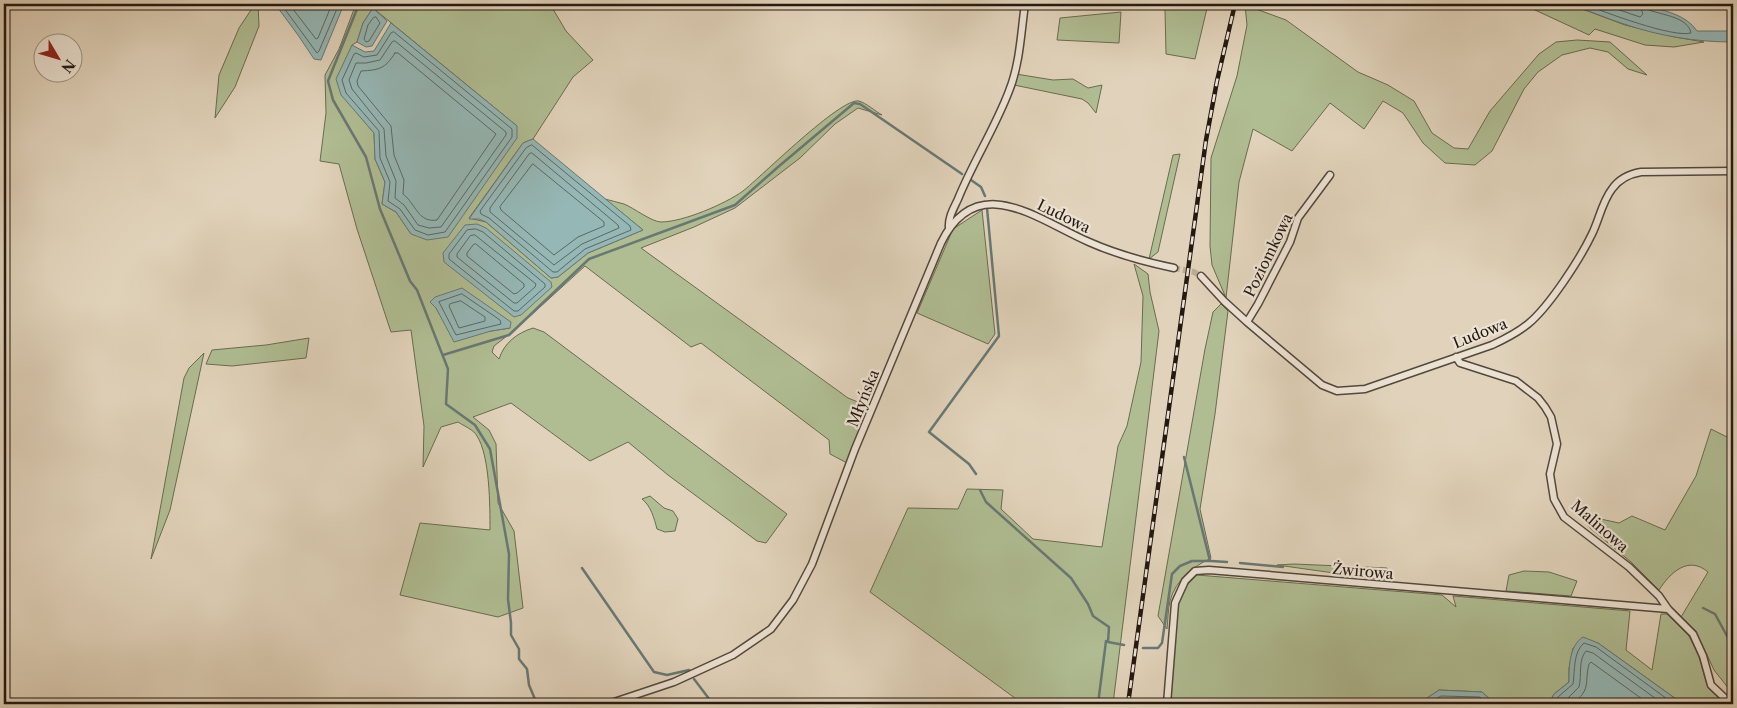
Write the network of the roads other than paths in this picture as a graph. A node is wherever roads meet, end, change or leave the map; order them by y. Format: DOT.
graph roads {
  1 [pos="1025,4"];
  2 [pos="1733,171"];
  3 [pos="1330,175"];
  4 [pos="949,228"];
  5 [pos="1174,268"];
  6 [pos="1201,276"];
  7 [pos="1247,322"];
  8 [pos="1456,357"];
  9 [pos="1668,609"];
  10 [pos="608,704"];
  11 [pos="1167,704"];
  12 [pos="1731,704"];
  1 -- 4 [label="street, Młyńska"];
  2 -- 8 [label="street, Ludowa"];
  3 -- 7 [label="street, Poziomkowa"];
  4 -- 5 [label="street, Ludowa"];
  4 -- 10 [label="street, Młyńska"];
  6 -- 7 [label="street, Ludowa"];
  7 -- 8 [label="street, Ludowa"];
  8 -- 9 [label="street, Malinowa"];
  9 -- 11 [label="street, Żwirowa"];
  9 -- 12 [label="street, Malinowa"];
}
